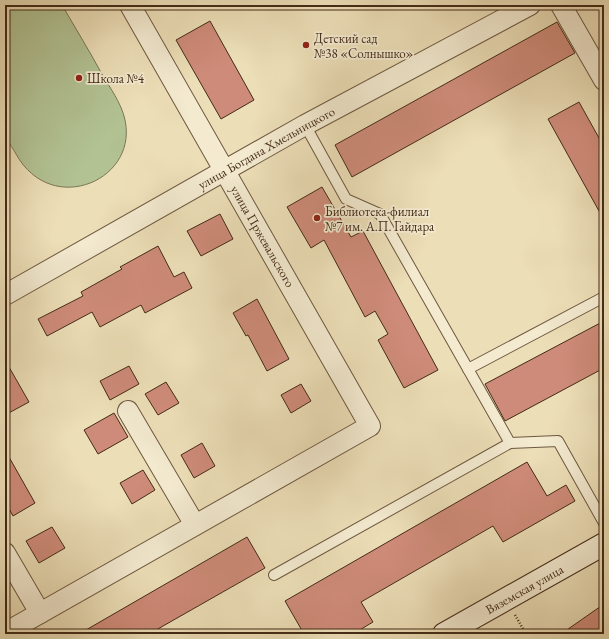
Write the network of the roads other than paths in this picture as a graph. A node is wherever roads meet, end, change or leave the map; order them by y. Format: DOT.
graph roads {
  1 [pos="130,5"];
  2 [pos="530,5"];
  3 [pos="561,5"];
  4 [pos="604,80"];
  5 [pos="305,125"];
  6 [pos="225,169"];
  7 [pos="5,295"];
  8 [pos="604,297"];
  9 [pos="468,369"];
  10 [pos="128,411"];
  11 [pos="510,443"];
  12 [pos="604,522"];
  13 [pos="195,525"];
  14 [pos="604,544"];
  15 [pos="5,553"];
  16 [pos="274,575"];
  17 [pos="40,613"];
  18 [pos="5,633"];
  19 [pos="444,634"];
  1 -- 6 [label="street, улица Пржевальского"];
  2 -- 5 [label="street, улица Богдана Хмельницкого"];
  3 -- 4 [label="street"];
  5 -- 6 [label="street, улица Богдана Хмельницкого"];
  5 -- 9 [label="lane"];
  6 -- 7 [label="street, улица Богдана Хмельницкого"];
  6 -- 13 [label="street, улица Пржевальского"];
  8 -- 9 [label="lane"];
  9 -- 11 [label="lane"];
  10 -- 13 [label="street"];
  11 -- 12 [label="lane"];
  11 -- 16 [label="lane"];
  13 -- 17 [label="street"];
  14 -- 19 [label="main road, Вяземская улица"];
  15 -- 17 [label="street"];
  17 -- 18 [label="street"];
}
